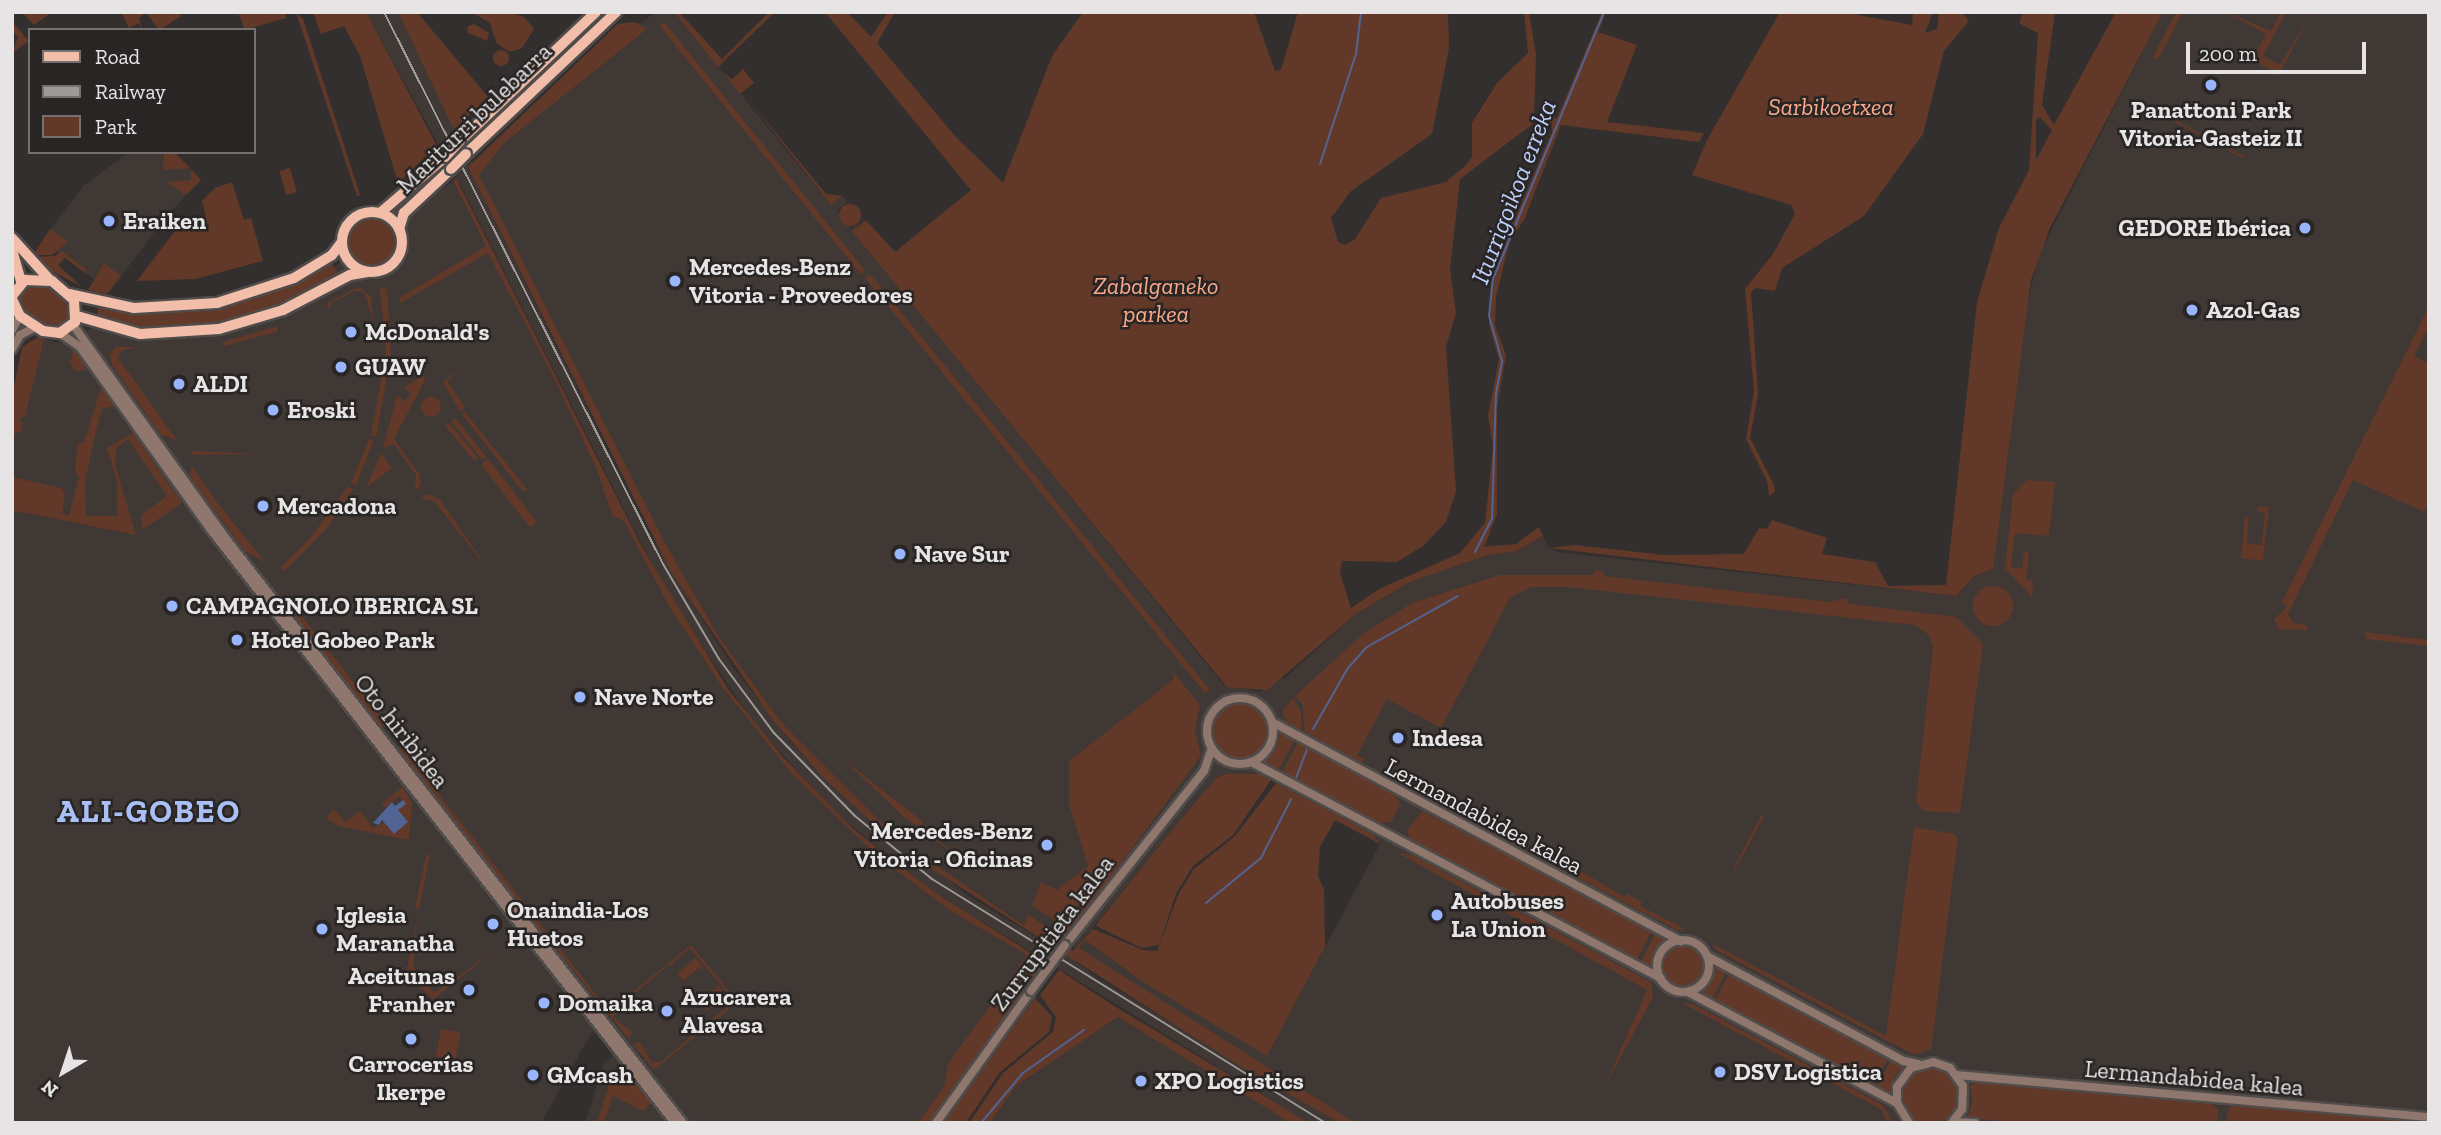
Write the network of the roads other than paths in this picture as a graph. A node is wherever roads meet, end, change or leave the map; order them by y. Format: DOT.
graph roads {
  1 [pos="596,12"];
  2 [pos="616,12"];
  3 [pos="380,213"];
  4 [pos="399,229"];
  5 [pos="12,239"];
  6 [pos="341,243"];
  7 [pos="12,250"];
  8 [pos="368,272"];
  9 [pos="52,281"];
  10 [pos="69,294"];
  11 [pos="15,299"];
  12 [pos="75,320"];
  13 [pos="34,328"];
  14 [pos="12,330"];
  15 [pos="60,333"];
  16 [pos="12,349"];
  17 [pos="1272,722"];
  18 [pos="1212,748"];
  19 [pos="1224,760"];
  20 [pos="1251,762"];
  21 [pos="1204,771"];
  22 [pos="1681,941"];
  23 [pos="1707,956"];
  24 [pos="1660,978"];
  25 [pos="1688,992"];
  26 [pos="1919,1064"];
  27 [pos="1957,1075"];
  28 [pos="1897,1103"];
  29 [pos="2429,1117"];
  30 [pos="1953,1122"];
  31 [pos="675,1123"];
  32 [pos="683,1123"];
  33 [pos="936,1123"];
  34 [pos="1909,1123"];
  35 [pos="1975,1123"];
  1 -- 3 [label="main road, Mariturri bulebarra, bridge"];
  2 -- 4 [label="main road, Mariturri bulebarra, bridge"];
  3 -- 4 [label="main road"];
  3 -- 6 [label="main road"];
  4 -- 8 [label="main road"];
  5 -- 9 [label="main road"];
  6 -- 8 [label="main road"];
  6 -- 10 [label="main road"];
  7 -- 11 [label="main road"];
  8 -- 12 [label="main road"];
  9 -- 10 [label="main road"];
  9 -- 11 [label="main road"];
  10 -- 12 [label="main road"];
  11 -- 13 [label="main road"];
  11 -- 14 [label="street"];
  12 -- 15 [label="main road"];
  12 -- 32 [label="street, Oto hiribidea"];
  13 -- 15 [label="main road"];
  13 -- 16 [label="street"];
  15 -- 31 [label="street, Oto hiribidea"];
  17 -- 18 [label="street"];
  17 -- 20 [label="street"];
  17 -- 22 [label="street, Lermandabidea kalea"];
  18 -- 19 [label="street"];
  18 -- 21 [label="street, Zurrupitieta kalea"];
  19 -- 20 [label="street"];
  19 -- 21 [label="street, Zurrupitieta kalea"];
  20 -- 24 [label="street"];
  21 -- 33 [label="street, Zurrupitieta kalea, bridge"];
  22 -- 23 [label="street"];
  22 -- 24 [label="street"];
  23 -- 25 [label="street"];
  23 -- 26 [label="street"];
  24 -- 25 [label="street"];
  25 -- 28 [label="street"];
  26 -- 27 [label="street, Lermandabidea kalea"];
  26 -- 28 [label="street"];
  27 -- 29 [label="street, Lermandabidea kalea"];
  27 -- 30 [label="street"];
  28 -- 34 [label="street"];
  30 -- 35 [label="street"];
}
